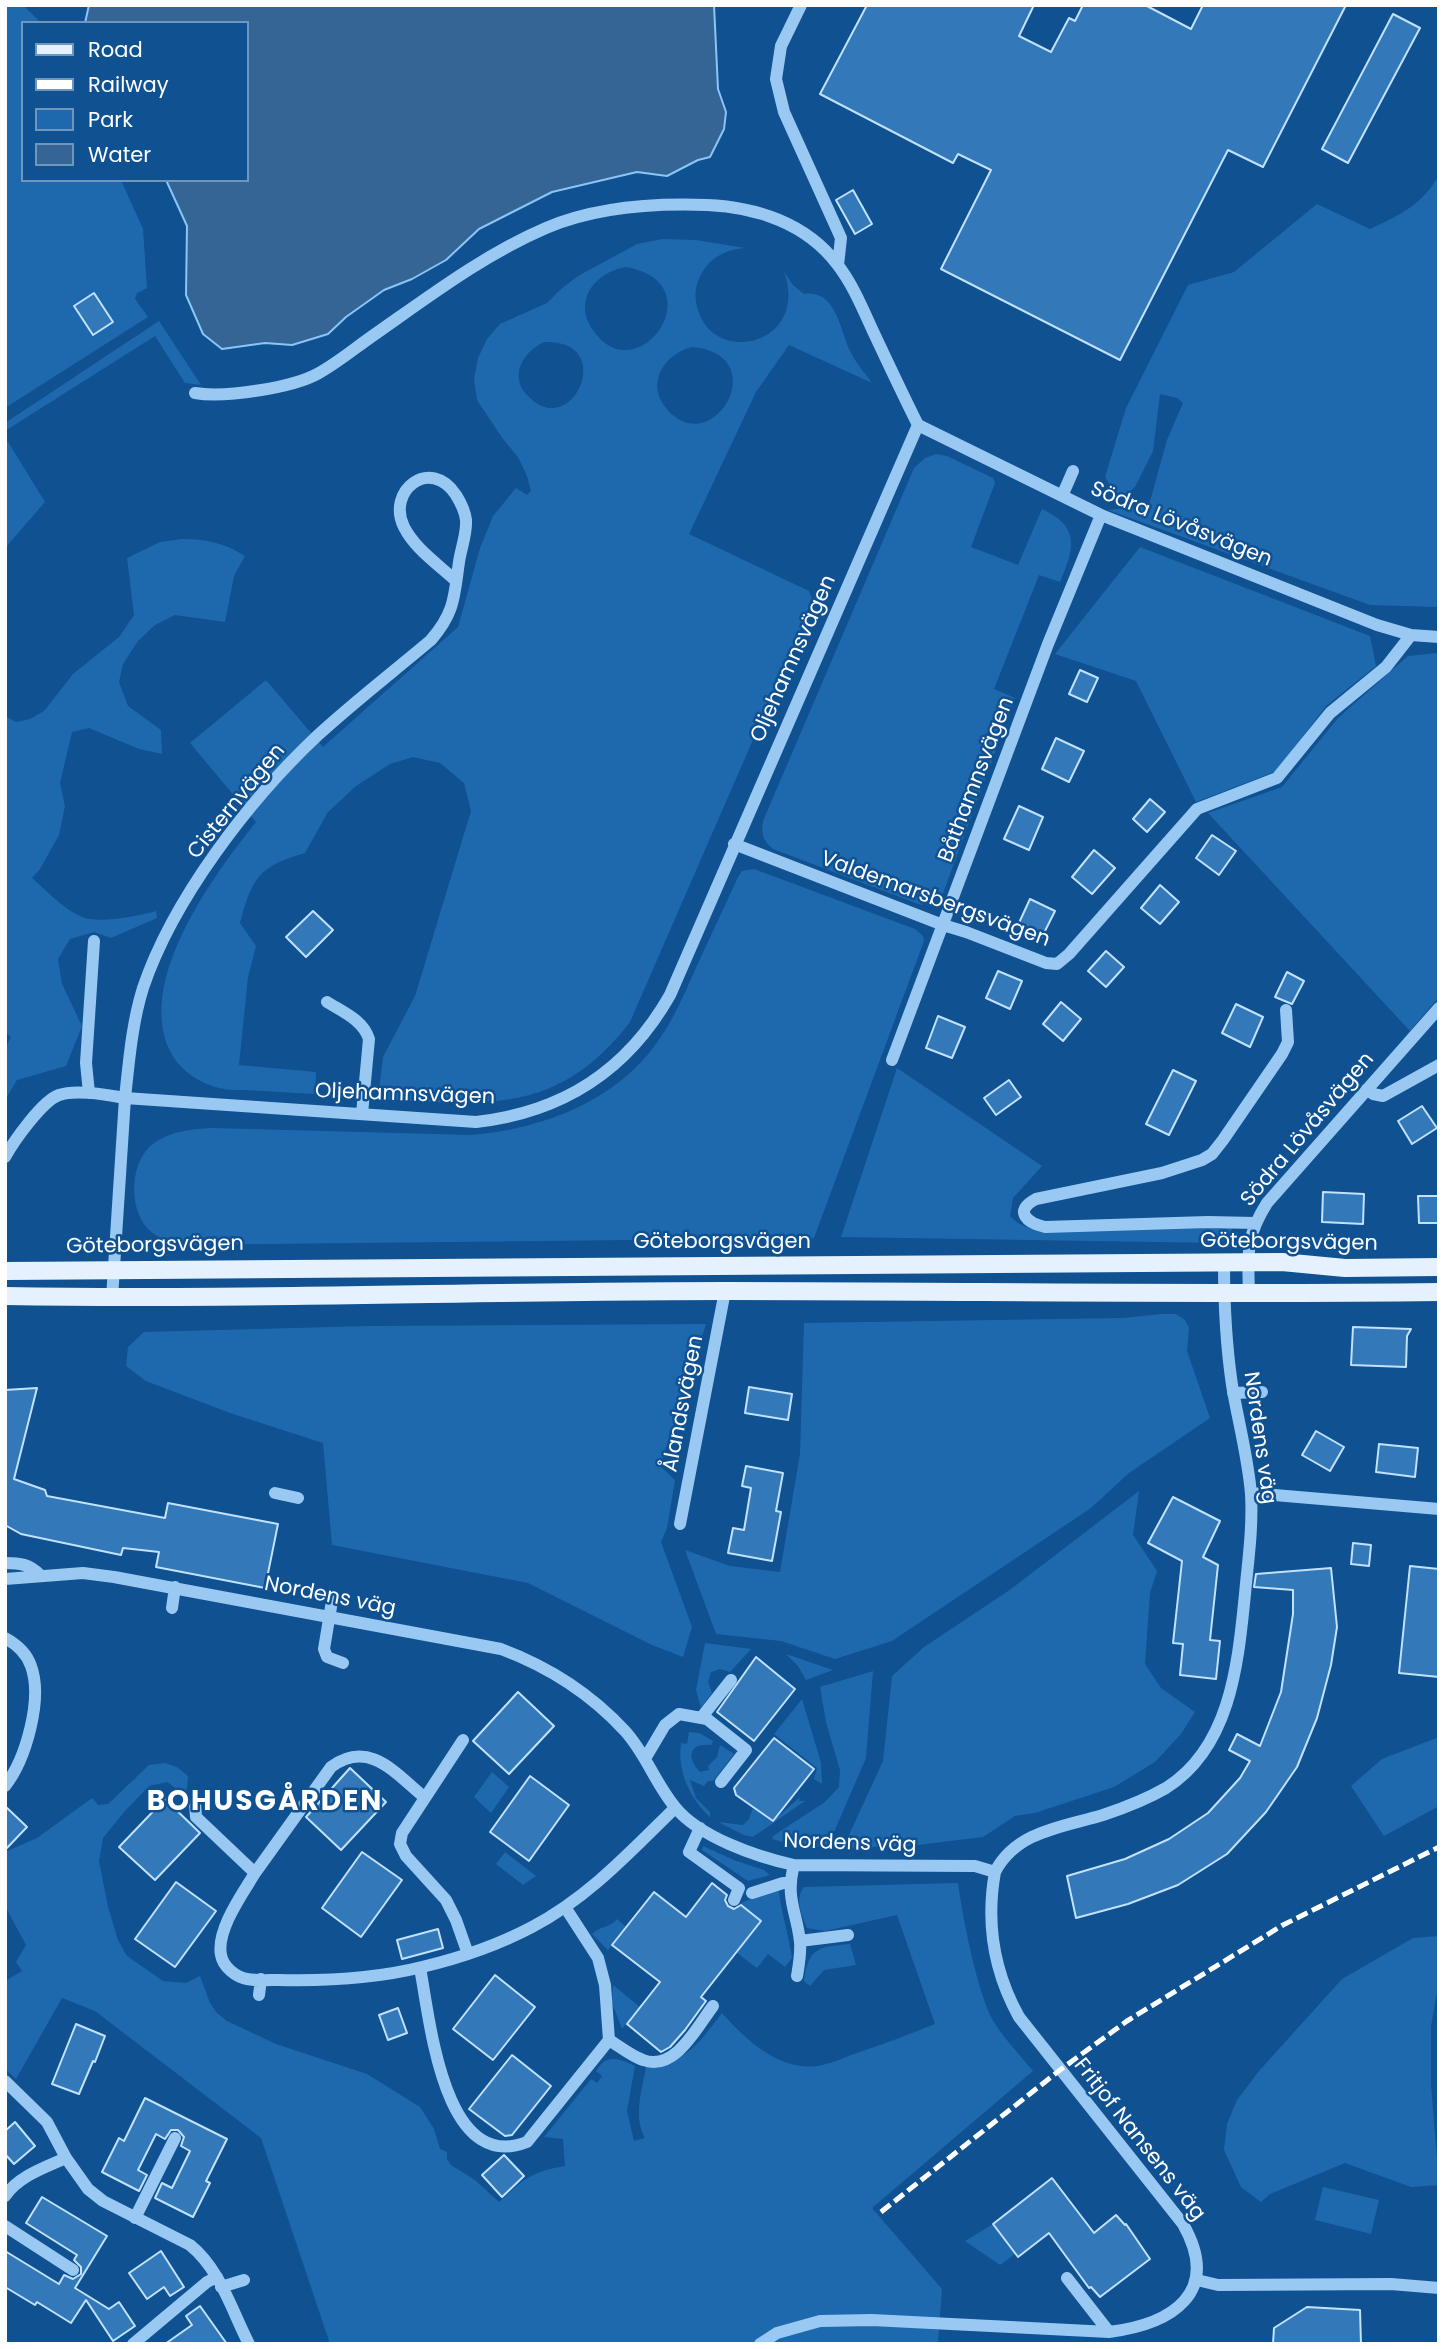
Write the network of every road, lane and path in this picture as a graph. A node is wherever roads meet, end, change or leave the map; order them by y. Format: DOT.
graph roads {
  1 [pos="801,5"];
  2 [pos="838,265"];
  3 [pos="195,393"];
  4 [pos="918,425"];
  5 [pos="1073,471"];
  6 [pos="1062,496"];
  7 [pos="1101,515"];
  8 [pos="457,581"];
  9 [pos="1411,635"];
  10 [pos="1439,637"];
  11 [pos="734,844"];
  12 [pos="943,925"];
  13 [pos="94,941"];
  14 [pos="327,1002"];
  15 [pos="1439,1008"];
  16 [pos="1286,1010"];
  17 [pos="892,1060"];
  18 [pos="1439,1065"];
  19 [pos="1367,1089"];
  20 [pos="89,1093"];
  21 [pos="125,1098"];
  22 [pos="362,1114"];
  23 [pos="5,1157"];
  24 [pos="1255,1223"];
  25 [pos="1248,1262"];
  26 [pos="1224,1264"];
  27 [pos="1439,1267"];
  28 [pos="113,1268"];
  29 [pos="5,1271"];
  30 [pos="725,1291"];
  31 [pos="1439,1292"];
  32 [pos="1224,1294"];
  33 [pos="1249,1294"];
  34 [pos="5,1296"];
  35 [pos="112,1298"];
  36 [pos="1262,1392"];
  37 [pos="1233,1393"];
  38 [pos="275,1493"];
  39 [pos="1251,1493"];
  40 [pos="298,1498"];
  41 [pos="1439,1509"];
  42 [pos="680,1524"];
  43 [pos="5,1563"];
  44 [pos="40,1575"];
  45 [pos="5,1579"];
  46 [pos="175,1587"];
  47 [pos="332,1601"];
  48 [pos="172,1608"];
  49 [pos="328,1616"];
  50 [pos="5,1638"];
  51 [pos="343,1663"];
  52 [pos="731,1680"];
  53 [pos="664,1709"];
  54 [pos="701,1718"];
  55 [pos="665,1725"];
  56 [pos="463,1740"];
  57 [pos="646,1757"];
  58 [pos="721,1782"];
  59 [pos="5,1786"];
  60 [pos="424,1797"];
  61 [pos="195,1802"];
  62 [pos="675,1808"];
  63 [pos="701,1828"];
  64 [pos="793,1865"];
  65 [pos="255,1872"];
  66 [pos="995,1872"];
  67 [pos="791,1883"];
  68 [pos="752,1893"];
  69 [pos="734,1900"];
  70 [pos="565,1907"];
  71 [pos="848,1935"];
  72 [pos="800,1941"];
  73 [pos="468,1954"];
  74 [pos="420,1968"];
  75 [pos="797,1976"];
  76 [pos="261,1979"];
  77 [pos="259,1995"];
  78 [pos="713,2006"];
  79 [pos="609,2040"];
  80 [pos="5,2081"];
  81 [pos="175,2137"];
  82 [pos="66,2158"];
  83 [pos="5,2196"];
  84 [pos="135,2218"];
  85 [pos="5,2226"];
  86 [pos="73,2270"];
  87 [pos="1067,2278"];
  88 [pos="244,2280"];
  89 [pos="1197,2280"];
  90 [pos="219,2282"];
  91 [pos="1439,2288"];
  92 [pos="1109,2332"];
  93 [pos="133,2344"];
  94 [pos="249,2344"];
  95 [pos="760,2344"];
  1 -- 2 [label="street"];
  2 -- 3 [label="street"];
  2 -- 4 [label="street"];
  4 -- 6 [label="street, Södra Lövåsvägen"];
  4 -- 11 [label="street, Oljehamnsvägen"];
  5 -- 6 [label="street"];
  6 -- 7 [label="street, Södra Lövåsvägen"];
  7 -- 9 [label="street, Södra Lövåsvägen"];
  7 -- 12 [label="street, Båthamnsvägen"];
  8 -- 8 [label="street, Cisternvägen"];
  8 -- 21 [label="street, Cisternvägen"];
  9 -- 10 [label="street, Södra Lövåsvägen"];
  9 -- 12 [label="street, Valdemarsbergsvägen"];
  11 -- 12 [label="street, Valdemarsbergsvägen"];
  11 -- 22 [label="street, Oljehamnsvägen"];
  12 -- 17 [label="street, Båthamnsvägen"];
  13 -- 20 [label="street"];
  14 -- 22 [label="street"];
  15 -- 19 [label="street, Södra Lövåsvägen"];
  16 -- 24 [label="street"];
  18 -- 19 [label="street"];
  19 -- 24 [label="street, Södra Lövåsvägen"];
  20 -- 21 [label="street, Oljehamnsvägen"];
  20 -- 23 [label="street, Oljehamnsvägen"];
  21 -- 22 [label="street, Oljehamnsvägen"];
  21 -- 28 [label="street"];
  24 -- 25 [label="street, Södra Lövåsvägen"];
  25 -- 26 [label="main road, Göteborgsvägen"];
  25 -- 27 [label="main road, Göteborgsvägen"];
  25 -- 33 [label="street, Södra Lövåsvägen"];
  26 -- 28 [label="main road, Göteborgsvägen"];
  26 -- 32 [label="street, Nordens väg"];
  28 -- 29 [label="main road, Göteborgsvägen"];
  28 -- 35 [label="street"];
  30 -- 32 [label="main road"];
  30 -- 35 [label="main road"];
  30 -- 42 [label="street, Ålandsvägen"];
  31 -- 33 [label="main road"];
  32 -- 33 [label="main road"];
  32 -- 37 [label="street, Nordens väg"];
  34 -- 35 [label="main road"];
  36 -- 37 [label="street"];
  37 -- 39 [label="street, Nordens väg"];
  38 -- 40 [label="street"];
  39 -- 41 [label="street"];
  39 -- 66 [label="street, Nordens väg"];
  43 -- 44 [label="street"];
  44 -- 45 [label="street, Nordens väg"];
  44 -- 46 [label="street, Nordens väg"];
  46 -- 48 [label="street"];
  46 -- 49 [label="street, Nordens väg"];
  47 -- 49 [label="street"];
  49 -- 51 [label="street"];
  49 -- 57 [label="street, Nordens väg"];
  50 -- 59 [label="street"];
  52 -- 54 [label="street"];
  53 -- 55 [label="street"];
  54 -- 55 [label="street"];
  54 -- 58 [label="street"];
  55 -- 57 [label="street"];
  56 -- 60 [label="street"];
  57 -- 62 [label="street, Nordens väg"];
  60 -- 65 [label="street"];
  60 -- 73 [label="street"];
  61 -- 65 [label="street"];
  62 -- 63 [label="street, Nordens väg"];
  62 -- 70 [label="street"];
  63 -- 64 [label="street, Nordens väg"];
  63 -- 69 [label="street"];
  64 -- 66 [label="street, Nordens väg"];
  64 -- 67 [label="street"];
  65 -- 76 [label="street"];
  66 -- 89 [label="street, Fritjof Nansens väg"];
  67 -- 68 [label="street"];
  67 -- 72 [label="street"];
  70 -- 73 [label="street"];
  70 -- 79 [label="street"];
  71 -- 72 [label="street"];
  72 -- 75 [label="street"];
  73 -- 74 [label="street"];
  74 -- 76 [label="street"];
  74 -- 79 [label="street"];
  76 -- 77 [label="street"];
  78 -- 79 [label="street"];
  80 -- 82 [label="street"];
  81 -- 84 [label="street"];
  82 -- 83 [label="street"];
  82 -- 84 [label="street"];
  84 -- 90 [label="street"];
  85 -- 86 [label="street"];
  87 -- 92 [label="street"];
  88 -- 90 [label="street"];
  89 -- 91 [label="street"];
  89 -- 92 [label="street"];
  90 -- 93 [label="street"];
  90 -- 94 [label="street"];
  92 -- 95 [label="street"];
}
